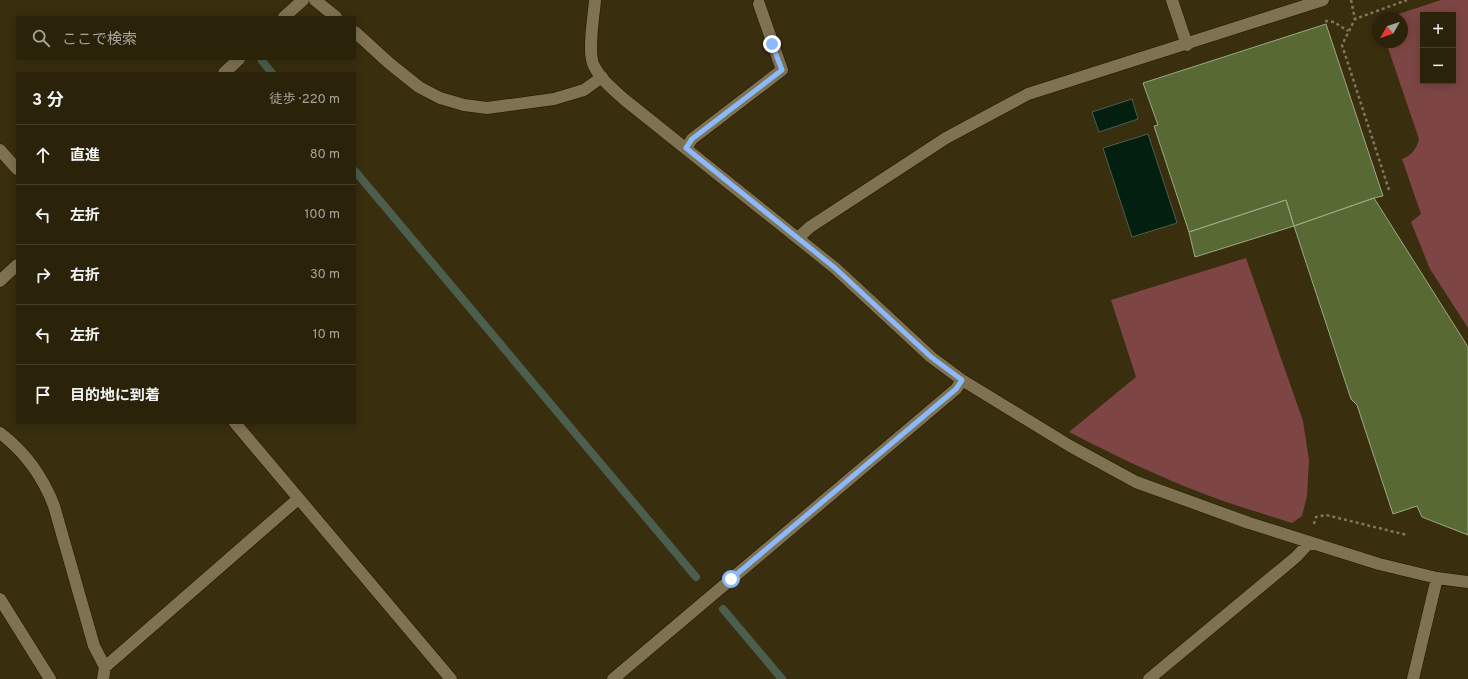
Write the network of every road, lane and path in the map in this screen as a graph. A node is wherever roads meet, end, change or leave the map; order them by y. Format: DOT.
graph roads {
  1 [pos="303,0"];
  2 [pos="315,0"];
  3 [pos="595,0"];
  4 [pos="1172,0"];
  5 [pos="1323,0"];
  6 [pos="1351,0"];
  7 [pos="1407,0"];
  8 [pos="759,4"];
  9 [pos="285,16"];
  10 [pos="335,16"];
  11 [pos="1355,18"];
  12 [pos="1319,23"];
  13 [pos="1348,31"];
  14 [pos="356,33"];
  15 [pos="1187,45"];
  16 [pos="238,60"];
  17 [pos="225,72"];
  18 [pos="602,78"];
  19 [pos="686,148"];
  20 [pos="0,150"];
  21 [pos="16,168"];
  22 [pos="1389,190"];
  23 [pos="798,238"];
  24 [pos="16,266"];
  25 [pos="0,281"];
  26 [pos="962,380"];
  27 [pos="236,424"];
  28 [pos="0,433"];
  29 [pos="298,499"];
  30 [pos="1407,535"];
  31 [pos="1310,542"];
  32 [pos="1437,578"];
  33 [pos="1468,582"];
  34 [pos="0,599"];
  35 [pos="105,666"];
  36 [pos="50,679"];
  37 [pos="103,679"];
  38 [pos="451,679"];
  39 [pos="613,679"];
  40 [pos="1149,679"];
  41 [pos="1413,679"];
  1 -- 9 [label="street"];
  2 -- 10 [label="street"];
  3 -- 18 [label="street"];
  4 -- 15 [label="street"];
  5 -- 15 [label="street"];
  6 -- 11 [label="path"];
  7 -- 11 [label="path"];
  8 -- 19 [label="street"];
  11 -- 13 [label="path"];
  12 -- 13 [label="path"];
  13 -- 22 [label="path"];
  14 -- 18 [label="street"];
  15 -- 23 [label="street"];
  16 -- 17 [label="street"];
  18 -- 19 [label="street"];
  19 -- 23 [label="street"];
  20 -- 21 [label="street"];
  23 -- 26 [label="street"];
  24 -- 25 [label="street"];
  26 -- 31 [label="street"];
  26 -- 39 [label="street"];
  27 -- 29 [label="street"];
  28 -- 35 [label="street"];
  29 -- 35 [label="street"];
  29 -- 38 [label="street"];
  30 -- 31 [label="path"];
  31 -- 32 [label="street"];
  31 -- 40 [label="street"];
  32 -- 33 [label="street"];
  32 -- 41 [label="street"];
  34 -- 36 [label="street"];
  35 -- 37 [label="street"];
}
